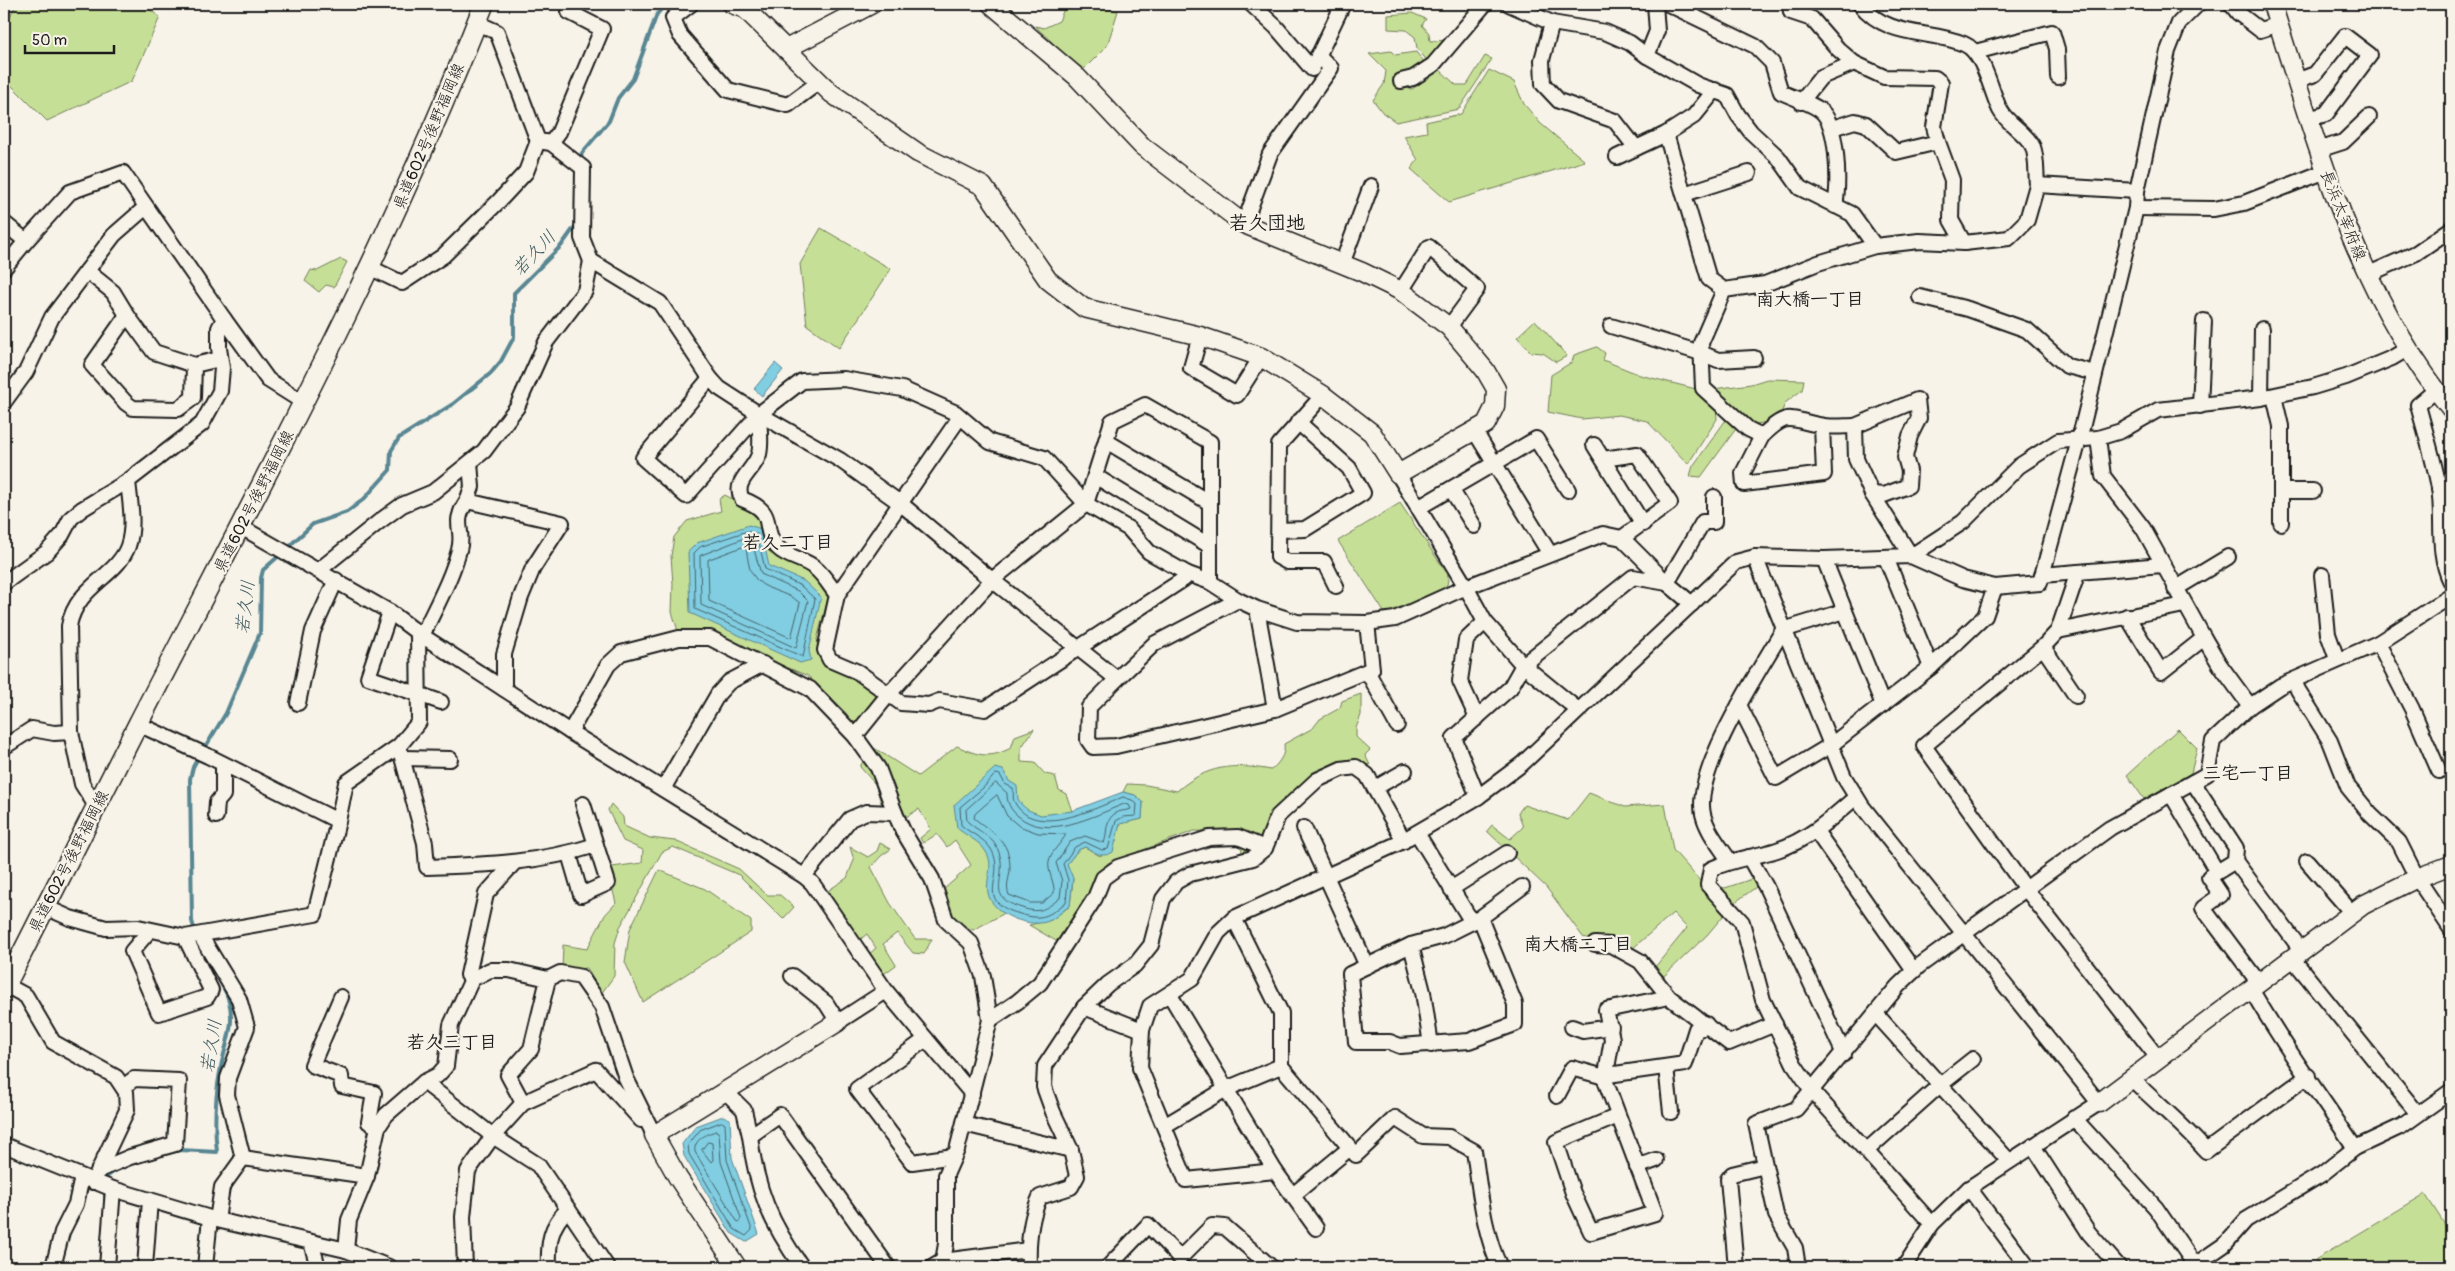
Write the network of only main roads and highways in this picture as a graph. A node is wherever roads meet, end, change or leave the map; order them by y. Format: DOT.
graph roads {
  1 [pos="484,4"];
  2 [pos="4,986"];
  1 -- 2 [label="main road, 県道602号後野福岡線"];
}
